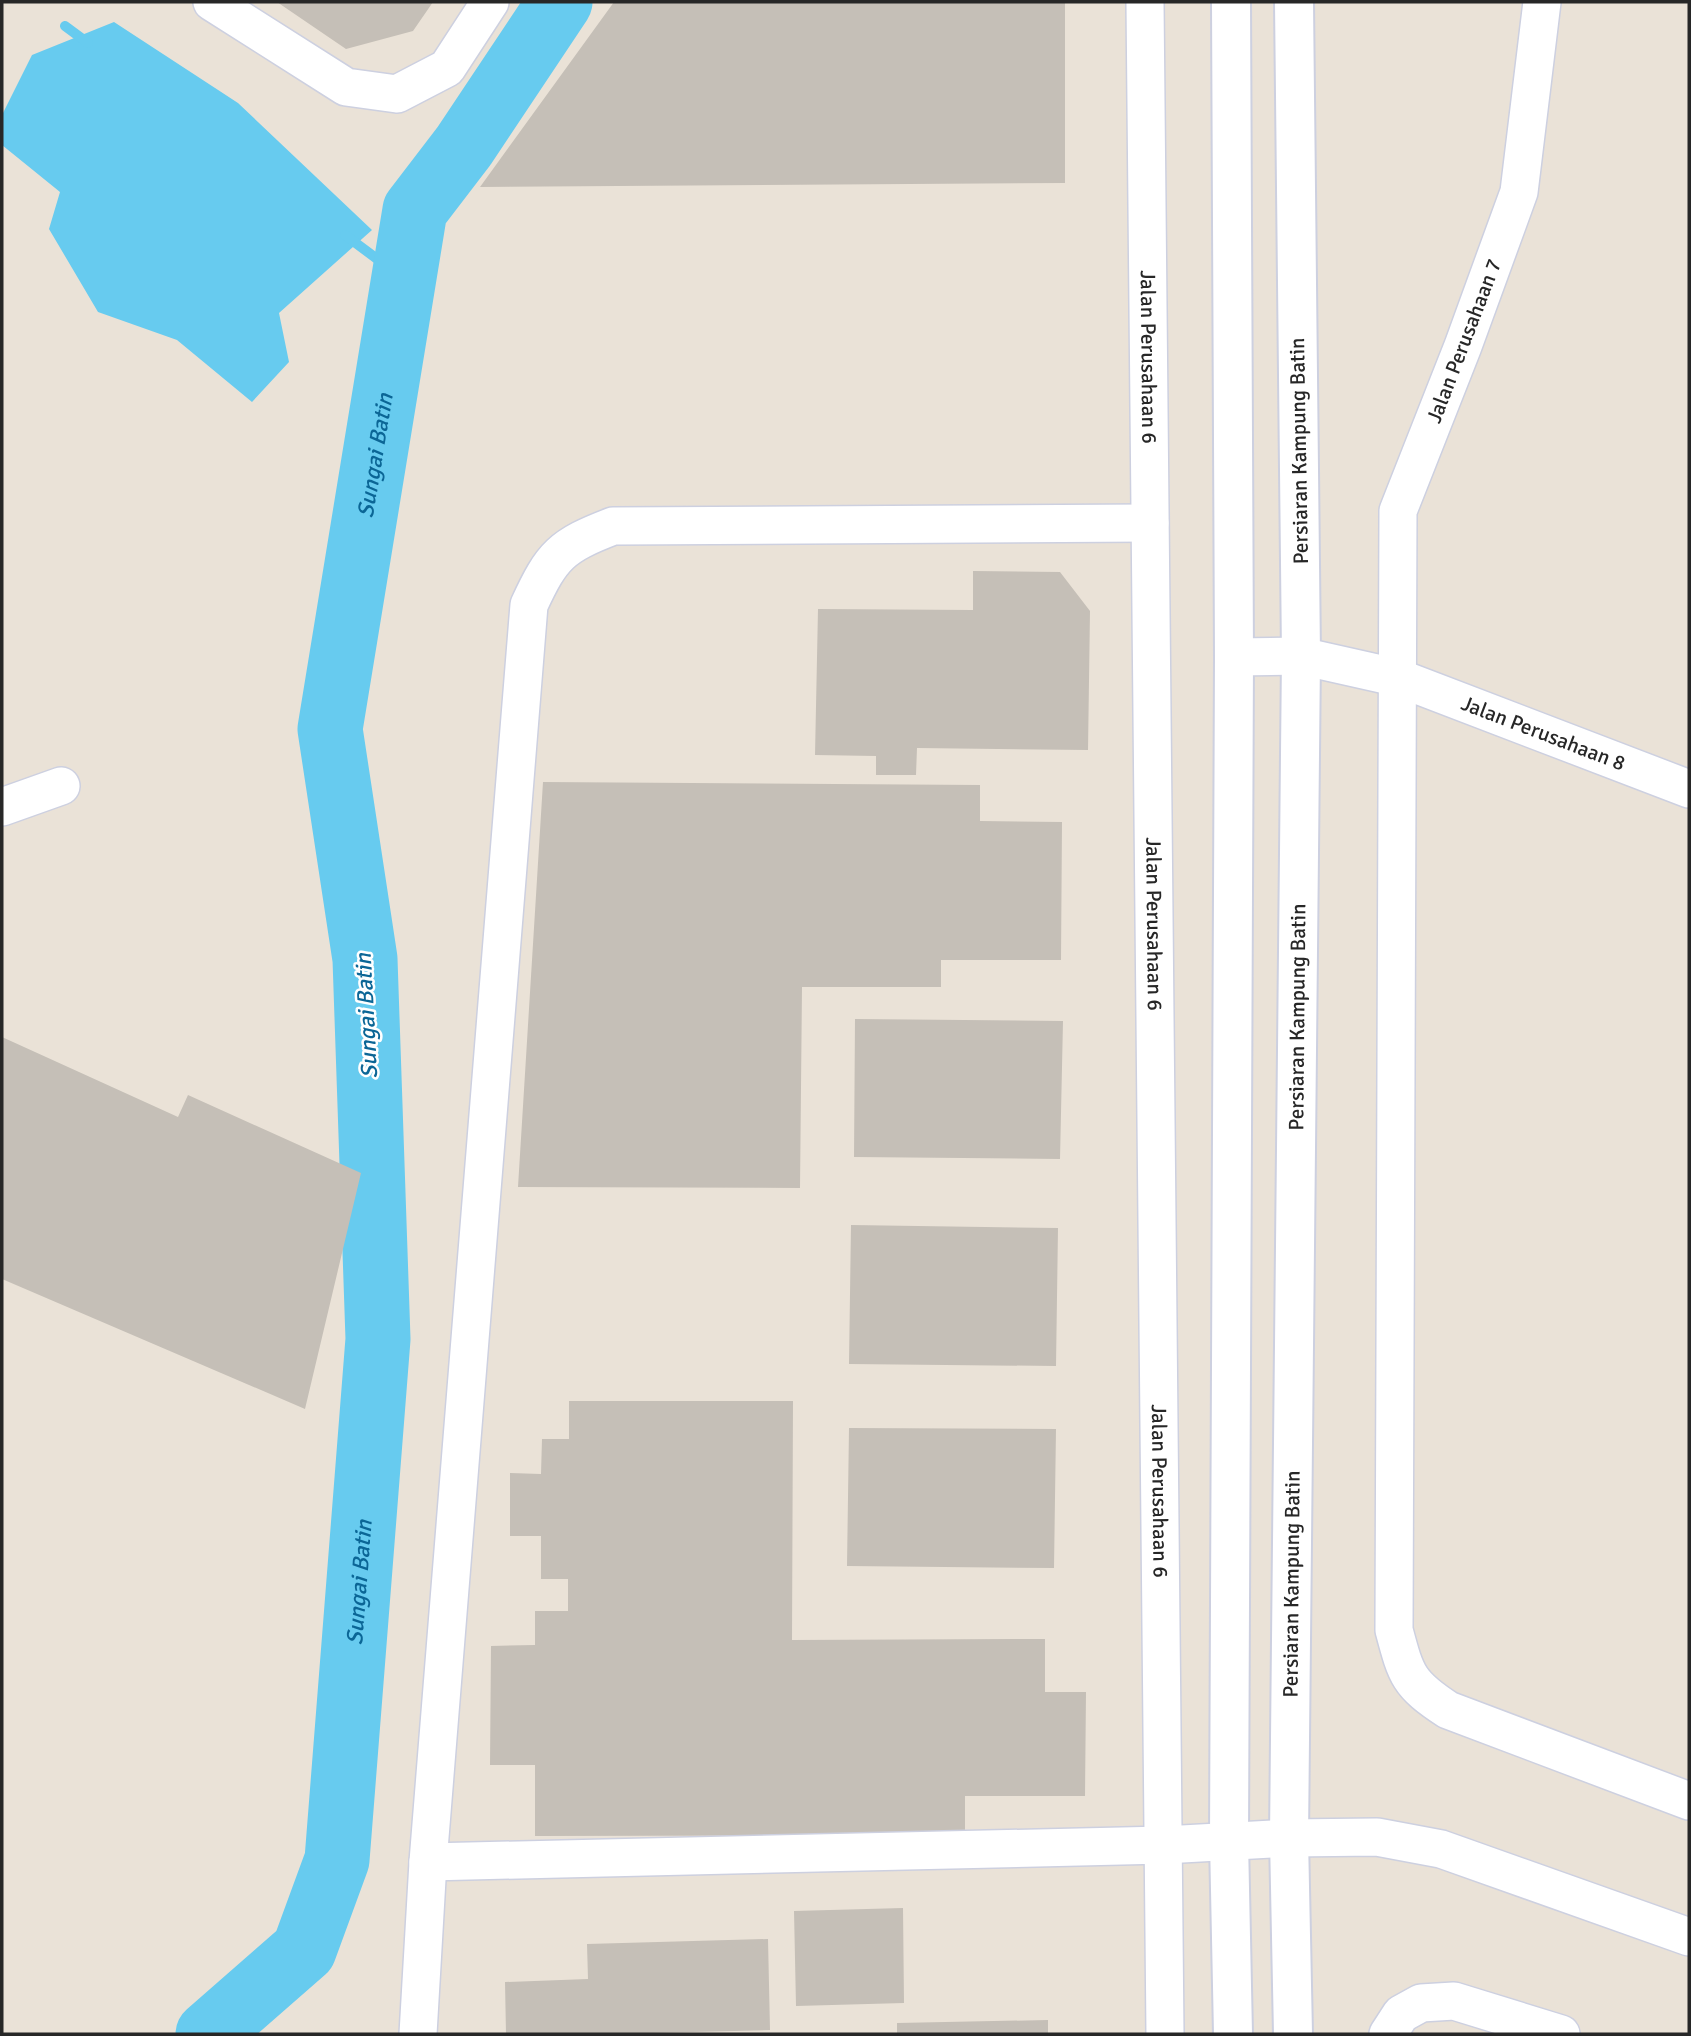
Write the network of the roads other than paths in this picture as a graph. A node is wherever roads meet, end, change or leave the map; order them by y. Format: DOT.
graph roads {
  1 [pos="212,2"];
  2 [pos="490,2"];
  3 [pos="1145,2"];
  4 [pos="1231,2"];
  5 [pos="1294,2"];
  6 [pos="1542,2"];
  7 [pos="1150,523"];
  8 [pos="1301,656"];
  9 [pos="1234,657"];
  10 [pos="1399,678"];
  11 [pos="61,786"];
  12 [pos="1689,789"];
  13 [pos="2,807"];
  14 [pos="1689,1801"];
  15 [pos="1289,1838"];
  16 [pos="1229,1841"];
  17 [pos="1164,1845"];
  18 [pos="428,1862"];
  19 [pos="1689,1937"];
  20 [pos="418,2034"];
  21 [pos="1165,2034"];
  22 [pos="1233,2034"];
  23 [pos="1293,2034"];
  24 [pos="1388,2034"];
  25 [pos="1561,2034"];
  1 -- 2 [label="street"];
  3 -- 7 [label="street, Jalan Perusahaan 6"];
  4 -- 9 [label="street"];
  5 -- 8 [label="street, Persiaran Kampung Batin"];
  6 -- 10 [label="street, Jalan Perusahaan 7"];
  7 -- 17 [label="street, Jalan Perusahaan 6"];
  7 -- 18 [label="street"];
  8 -- 9 [label="street, Jalan Perusahaan 8"];
  8 -- 10 [label="street, Jalan Perusahaan 8"];
  8 -- 15 [label="street, Persiaran Kampung Batin"];
  9 -- 16 [label="street"];
  10 -- 12 [label="street, Jalan Perusahaan 8"];
  10 -- 14 [label="street, Jalan Perusahaan 7"];
  11 -- 13 [label="street"];
  15 -- 16 [label="street"];
  15 -- 19 [label="street"];
  15 -- 23 [label="street, Persiaran Kampung Batin"];
  16 -- 17 [label="street"];
  16 -- 22 [label="street"];
  17 -- 18 [label="street"];
  17 -- 21 [label="street, Jalan Perusahaan 6"];
  18 -- 20 [label="street"];
  24 -- 25 [label="street"];
}
